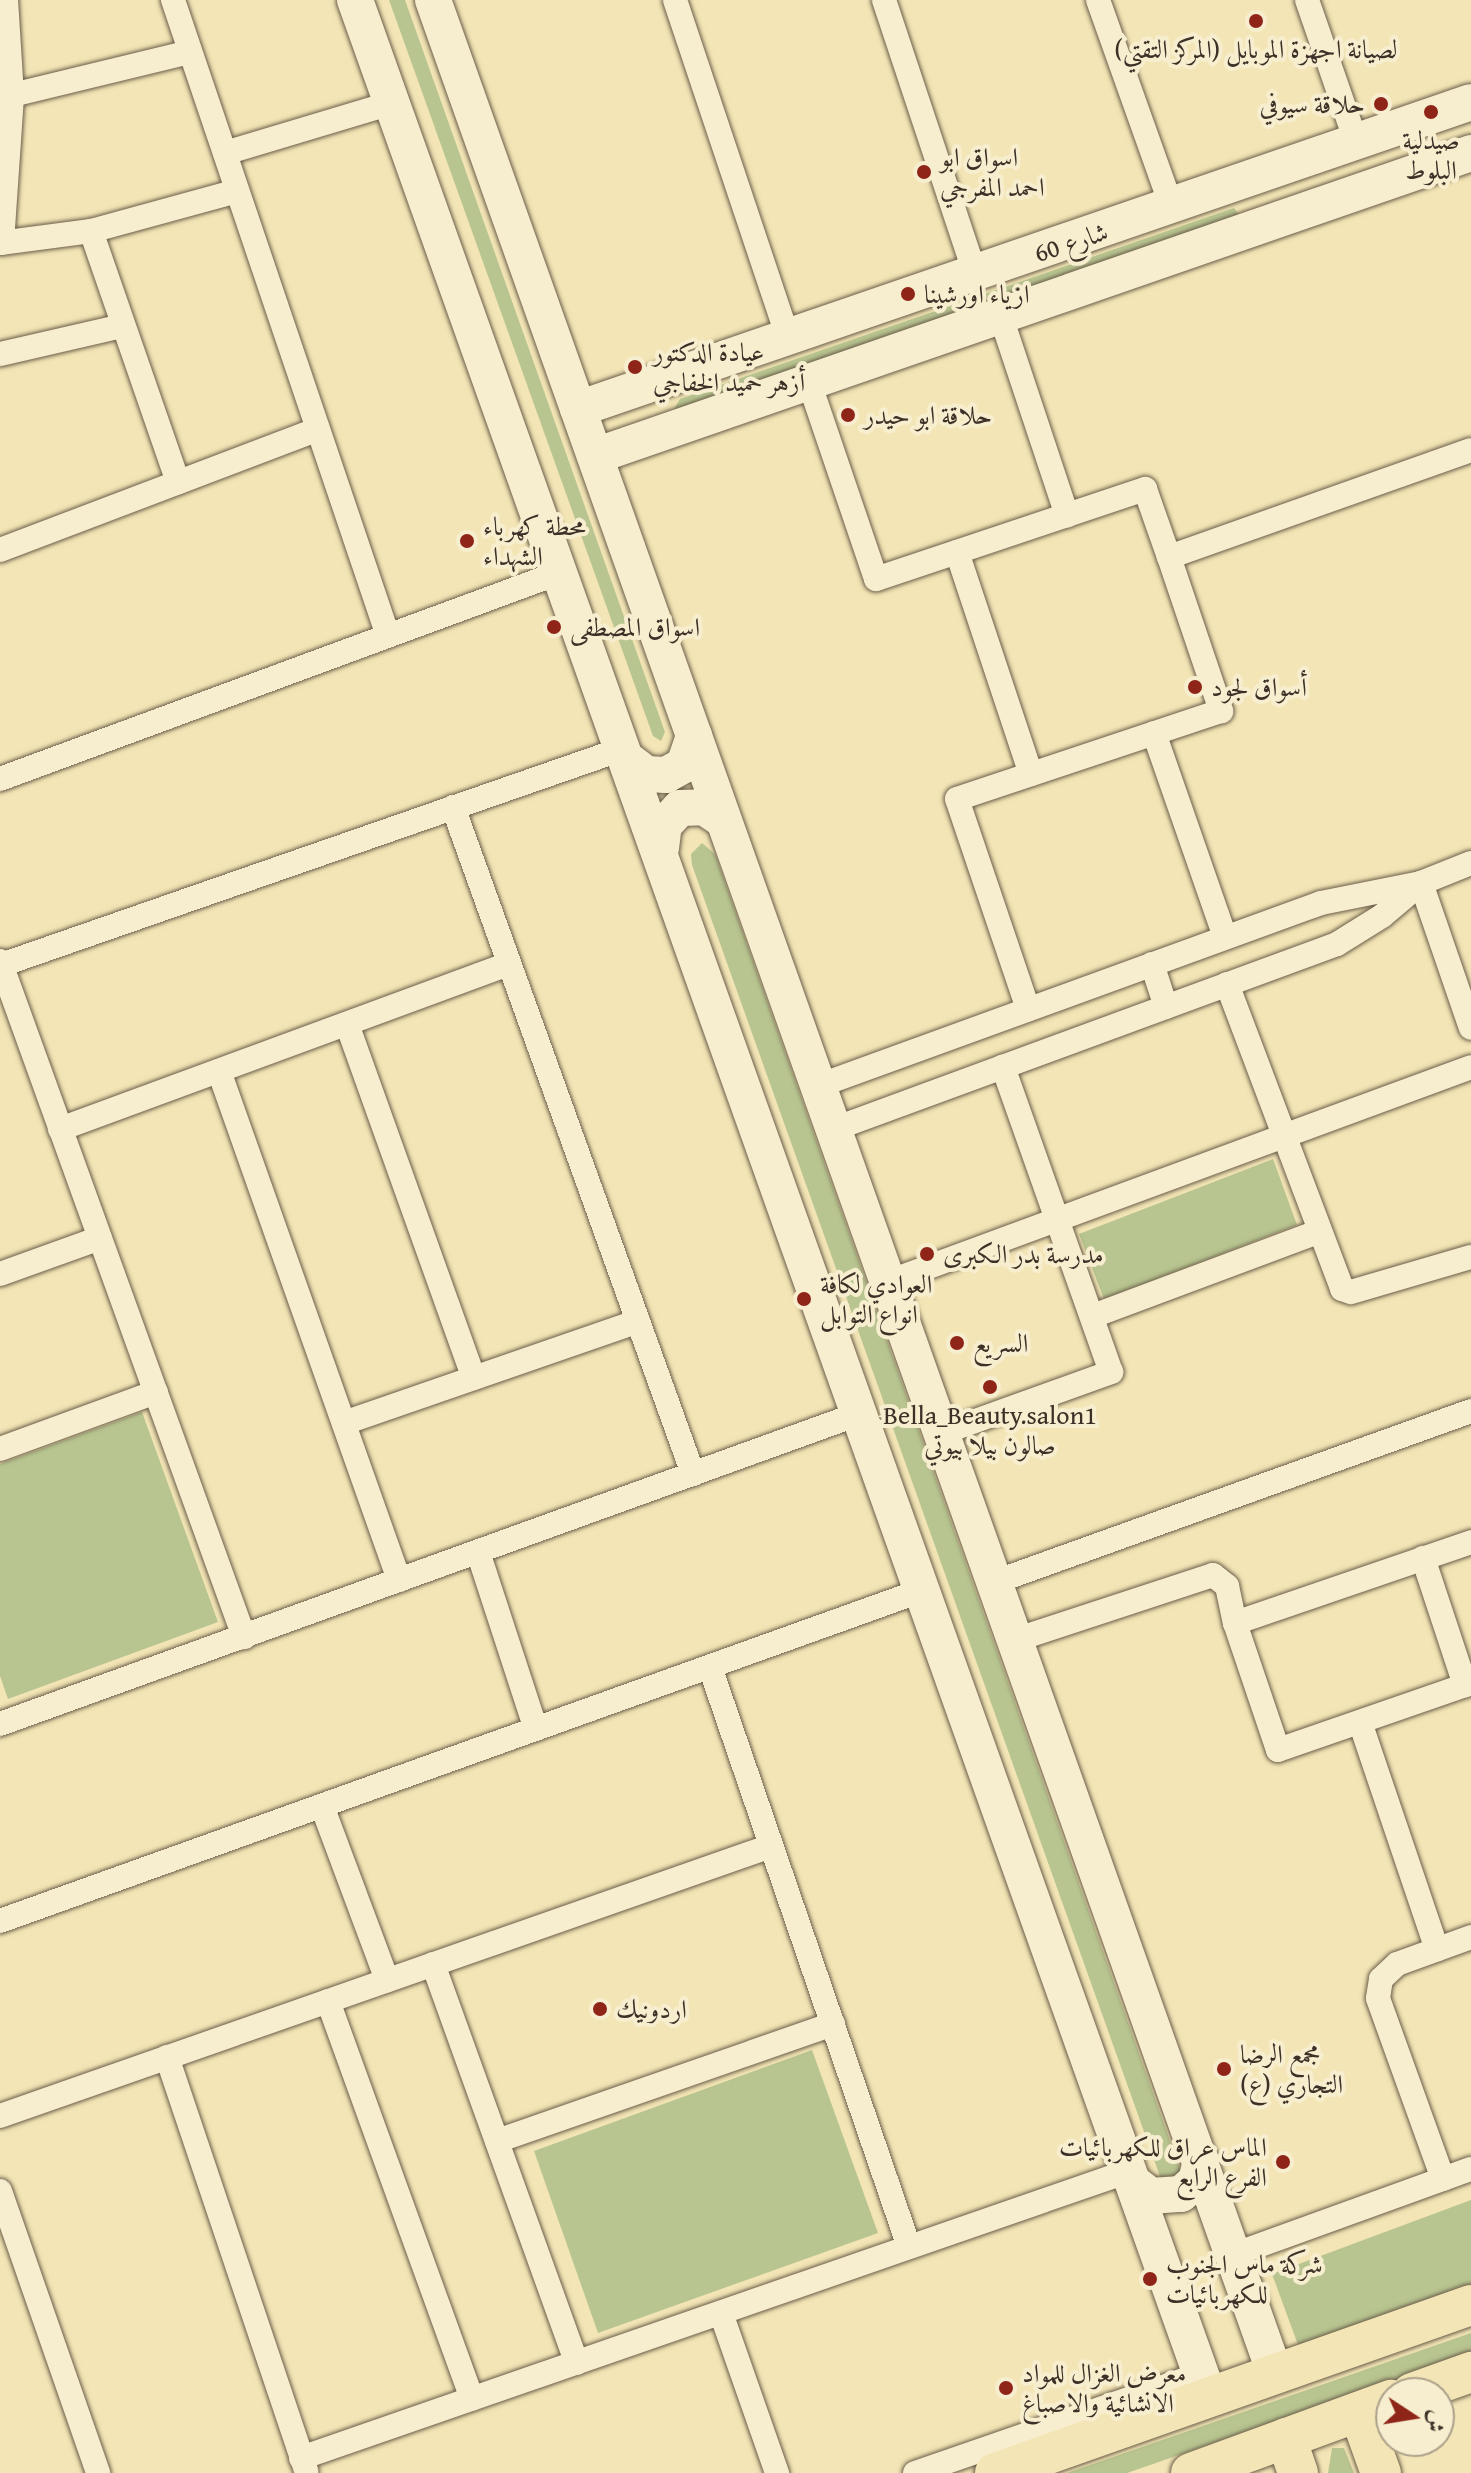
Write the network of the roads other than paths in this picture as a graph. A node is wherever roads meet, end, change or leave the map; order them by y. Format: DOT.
graph roads {
  1 [pos="6,0"];
  2 [pos="173,0"];
  3 [pos="355,0"];
  4 [pos="433,0"];
  5 [pos="675,0"];
  6 [pos="884,0"];
  7 [pos="1098,0"];
  8 [pos="1307,0"];
  9 [pos="190,52"];
  10 [pos="12,95"];
  11 [pos="1471,102"];
  12 [pos="392,103"];
  13 [pos="1355,139"];
  14 [pos="225,153"];
  15 [pos="1471,153"];
  16 [pos="1293,163"];
  17 [pos="1225,188"];
  18 [pos="237,191"];
  19 [pos="1172,208"];
  20 [pos="1311,208"];
  21 [pos="91,231"];
  22 [pos="1241,233"];
  23 [pos="1,243"];
  24 [pos="975,274"];
  25 [pos="1002,320"];
  26 [pos="122,326"];
  27 [pos="788,338"];
  28 [pos="0,354"];
  29 [pos="667,379"];
  30 [pos="809,382"];
  31 [pos="578,409"];
  32 [pos="682,427"];
  33 [pos="318,429"];
  34 [pos="1471,450"];
  35 [pos="595,456"];
  36 [pos="178,482"];
  37 [pos="1067,515"];
  38 [pos="0,550"];
  39 [pos="957,552"];
  40 [pos="1169,557"];
  41 [pos="561,572"];
  42 [pos="388,636"];
  43 [pos="1154,733"];
  44 [pos="694,736"];
  45 [pos="627,754"];
  46 [pos="1031,774"];
  47 [pos="0,779"];
  48 [pos="453,807"];
  49 [pos="723,820"];
  50 [pos="661,848"];
  51 [pos="1471,863"];
  52 [pos="1421,883"];
  53 [pos="1225,937"];
  54 [pos="1,963"];
  55 [pos="509,964"];
  56 [pos="1152,964"];
  57 [pos="1227,984"];
  58 [pos="1166,1007"];
  59 [pos="1028,1009"];
  60 [pos="347,1024"];
  61 [pos="1471,1028"];
  62 [pos="1003,1067"];
  63 [pos="1471,1067"];
  64 [pos="219,1071"];
  65 [pos="818,1086"];
  66 [pos="60,1129"];
  67 [pos="834,1129"];
  68 [pos="1285,1136"];
  69 [pos="1057,1219"];
  70 [pos="1318,1232"];
  71 [pos="100,1238"];
  72 [pos="1471,1257"];
  73 [pos="0,1274"];
  74 [pos="888,1282"];
  75 [pos="1093,1316"];
  76 [pos="638,1321"];
  77 [pos="474,1378"];
  78 [pos="156,1392"];
  79 [pos="1471,1411"];
  80 [pos="861,1413"];
  81 [pos="344,1423"];
  82 [pos="942,1433"];
  83 [pos="0,1449"];
  84 [pos="693,1474"];
  85 [pos="1471,1542"];
  86 [pos="478,1552"];
  87 [pos="1423,1558"];
  88 [pos="399,1580"];
  89 [pos="995,1582"];
  90 [pos="923,1590"];
  91 [pos="1235,1623"];
  92 [pos="244,1637"];
  93 [pos="1015,1640"];
  94 [pos="710,1667"];
  95 [pos="1468,1684"];
  96 [pos="1360,1722"];
  97 [pos="0,1723"];
  98 [pos="536,1729"];
  99 [pos="322,1806"];
  100 [pos="771,1846"];
  101 [pos="0,1921"];
  102 [pos="1471,1937"];
  103 [pos="1437,1949"];
  104 [pos="433,1964"];
  105 [pos="387,1980"];
  106 [pos="328,2001"];
  107 [pos="833,2024"];
  108 [pos="167,2057"];
  109 [pos="0,2116"];
  110 [pos="497,2141"];
  111 [pos="1201,2161"];
  112 [pos="1471,2169"];
  113 [pos="1132,2177"];
  114 [pos="1443,2179"];
  115 [pos="0,2191"];
  116 [pos="909,2247"];
  117 [pos="1233,2255"];
  118 [pos="1471,2305"];
  119 [pos="721,2313"];
  120 [pos="577,2363"];
  121 [pos="1275,2374"];
  122 [pos="1205,2386"];
  123 [pos="472,2399"];
  124 [pos="1375,2406"];
  125 [pos="1292,2456"];
  126 [pos="304,2466"];
  127 [pos="98,2473"];
  128 [pos="777,2473"];
  129 [pos="915,2473"];
  130 [pos="995,2473"];
  131 [pos="1191,2473"];
  1 -- 10 [label="street"];
  2 -- 9 [label="street"];
  3 -- 12 [label="main road"];
  4 -- 31 [label="main road"];
  5 -- 27 [label="street"];
  6 -- 24 [label="street"];
  7 -- 19 [label="street"];
  8 -- 13 [label="street"];
  9 -- 10 [label="street"];
  9 -- 14 [label="street"];
  10 -- 23 [label="street"];
  11 -- 13 [label="main road, شارع 60"];
  12 -- 14 [label="street"];
  12 -- 41 [label="main road"];
  13 -- 16 [label="main road, شارع 60"];
  14 -- 18 [label="street"];
  15 -- 20 [label="main road, شارع 60"];
  16 -- 17 [label="main road, شارع 60"];
  16 -- 20 [label="main road"];
  17 -- 19 [label="main road, شارع 60"];
  17 -- 22 [label="main road"];
  18 -- 21 [label="street"];
  18 -- 33 [label="street"];
  19 -- 24 [label="main road, شارع 60"];
  20 -- 22 [label="main road, شارع 60"];
  21 -- 23 [label="street"];
  21 -- 26 [label="street"];
  22 -- 25 [label="main road, شارع 60"];
  24 -- 27 [label="main road, شارع 60"];
  25 -- 30 [label="main road, شارع 60"];
  25 -- 37 [label="street"];
  26 -- 28 [label="street"];
  26 -- 36 [label="street"];
  27 -- 29 [label="main road, شارع 60"];
  29 -- 31 [label="main road, شارع 60"];
  29 -- 32 [label="main road"];
  30 -- 32 [label="main road, شارع 60"];
  30 -- 39 [label="street"];
  31 -- 35 [label="main road"];
  32 -- 35 [label="main road, شارع 60"];
  33 -- 36 [label="street"];
  33 -- 42 [label="street"];
  34 -- 40 [label="street"];
  35 -- 44 [label="main road"];
  36 -- 38 [label="street"];
  37 -- 39 [label="street"];
  37 -- 40 [label="street"];
  39 -- 46 [label="street"];
  40 -- 43 [label="street"];
  41 -- 42 [label="street"];
  41 -- 45 [label="main road"];
  42 -- 47 [label="street"];
  43 -- 46 [label="street"];
  43 -- 53 [label="street"];
  44 -- 45 [label="main road"];
  44 -- 49 [label="main road"];
  45 -- 48 [label="street"];
  45 -- 50 [label="main road"];
  46 -- 59 [label="street"];
  48 -- 54 [label="street"];
  48 -- 55 [label="street"];
  49 -- 50 [label="main road"];
  49 -- 65 [label="main road"];
  50 -- 80 [label="main road"];
  51 -- 52 [label="street"];
  52 -- 53 [label="street"];
  52 -- 57 [label="street"];
  52 -- 61 [label="street"];
  53 -- 56 [label="street"];
  54 -- 66 [label="street"];
  55 -- 60 [label="street"];
  55 -- 76 [label="street"];
  56 -- 58 [label="street"];
  56 -- 59 [label="street"];
  57 -- 58 [label="street"];
  57 -- 68 [label="street"];
  58 -- 62 [label="street"];
  59 -- 65 [label="street"];
  60 -- 64 [label="street"];
  60 -- 77 [label="street"];
  62 -- 67 [label="street"];
  62 -- 69 [label="street"];
  63 -- 68 [label="street"];
  64 -- 66 [label="street"];
  64 -- 81 [label="street"];
  65 -- 67 [label="main road"];
  66 -- 71 [label="street"];
  67 -- 74 [label="main road"];
  68 -- 69 [label="street"];
  68 -- 70 [label="street"];
  69 -- 74 [label="street"];
  69 -- 75 [label="street"];
  70 -- 72 [label="street"];
  70 -- 75 [label="street"];
  71 -- 73 [label="street"];
  71 -- 78 [label="street"];
  74 -- 82 [label="main road"];
  75 -- 82 [label="street"];
  76 -- 77 [label="street"];
  76 -- 84 [label="street"];
  77 -- 81 [label="street"];
  78 -- 83 [label="street"];
  78 -- 92 [label="street"];
  79 -- 89 [label="street"];
  80 -- 84 [label="street"];
  80 -- 90 [label="main road"];
  81 -- 88 [label="street"];
  82 -- 89 [label="main road"];
  84 -- 86 [label="street"];
  85 -- 87 [label="street"];
  86 -- 88 [label="street"];
  86 -- 98 [label="street"];
  87 -- 91 [label="street"];
  87 -- 95 [label="street"];
  88 -- 92 [label="street"];
  89 -- 93 [label="main road"];
  90 -- 94 [label="street"];
  90 -- 113 [label="main road"];
  91 -- 93 [label="street"];
  91 -- 96 [label="street"];
  92 -- 97 [label="street"];
  93 -- 111 [label="main road"];
  94 -- 98 [label="street"];
  94 -- 100 [label="street"];
  95 -- 96 [label="street"];
  96 -- 103 [label="street"];
  98 -- 99 [label="street"];
  99 -- 101 [label="street"];
  99 -- 105 [label="street"];
  100 -- 104 [label="street"];
  100 -- 107 [label="street"];
  102 -- 103 [label="street"];
  103 -- 114 [label="street"];
  104 -- 105 [label="street"];
  104 -- 110 [label="street"];
  105 -- 106 [label="street"];
  106 -- 108 [label="street"];
  106 -- 123 [label="street"];
  107 -- 110 [label="street"];
  107 -- 116 [label="street"];
  108 -- 109 [label="street"];
  108 -- 126 [label="street"];
  110 -- 120 [label="street"];
  111 -- 113 [label="main road"];
  111 -- 117 [label="main road"];
  112 -- 114 [label="street"];
  113 -- 116 [label="street"];
  113 -- 122 [label="main road"];
  114 -- 117 [label="street"];
  115 -- 127 [label="street"];
  116 -- 119 [label="street"];
  117 -- 121 [label="main road"];
  118 -- 121 [label="main road"];
  119 -- 120 [label="street"];
  119 -- 128 [label="street"];
  120 -- 123 [label="street"];
  121 -- 122 [label="main road"];
  122 -- 129 [label="street"];
  122 -- 130 [label="main road"];
  123 -- 126 [label="street"];
  124 -- 125 [label="main road"];
  125 -- 131 [label="main road"];
}
